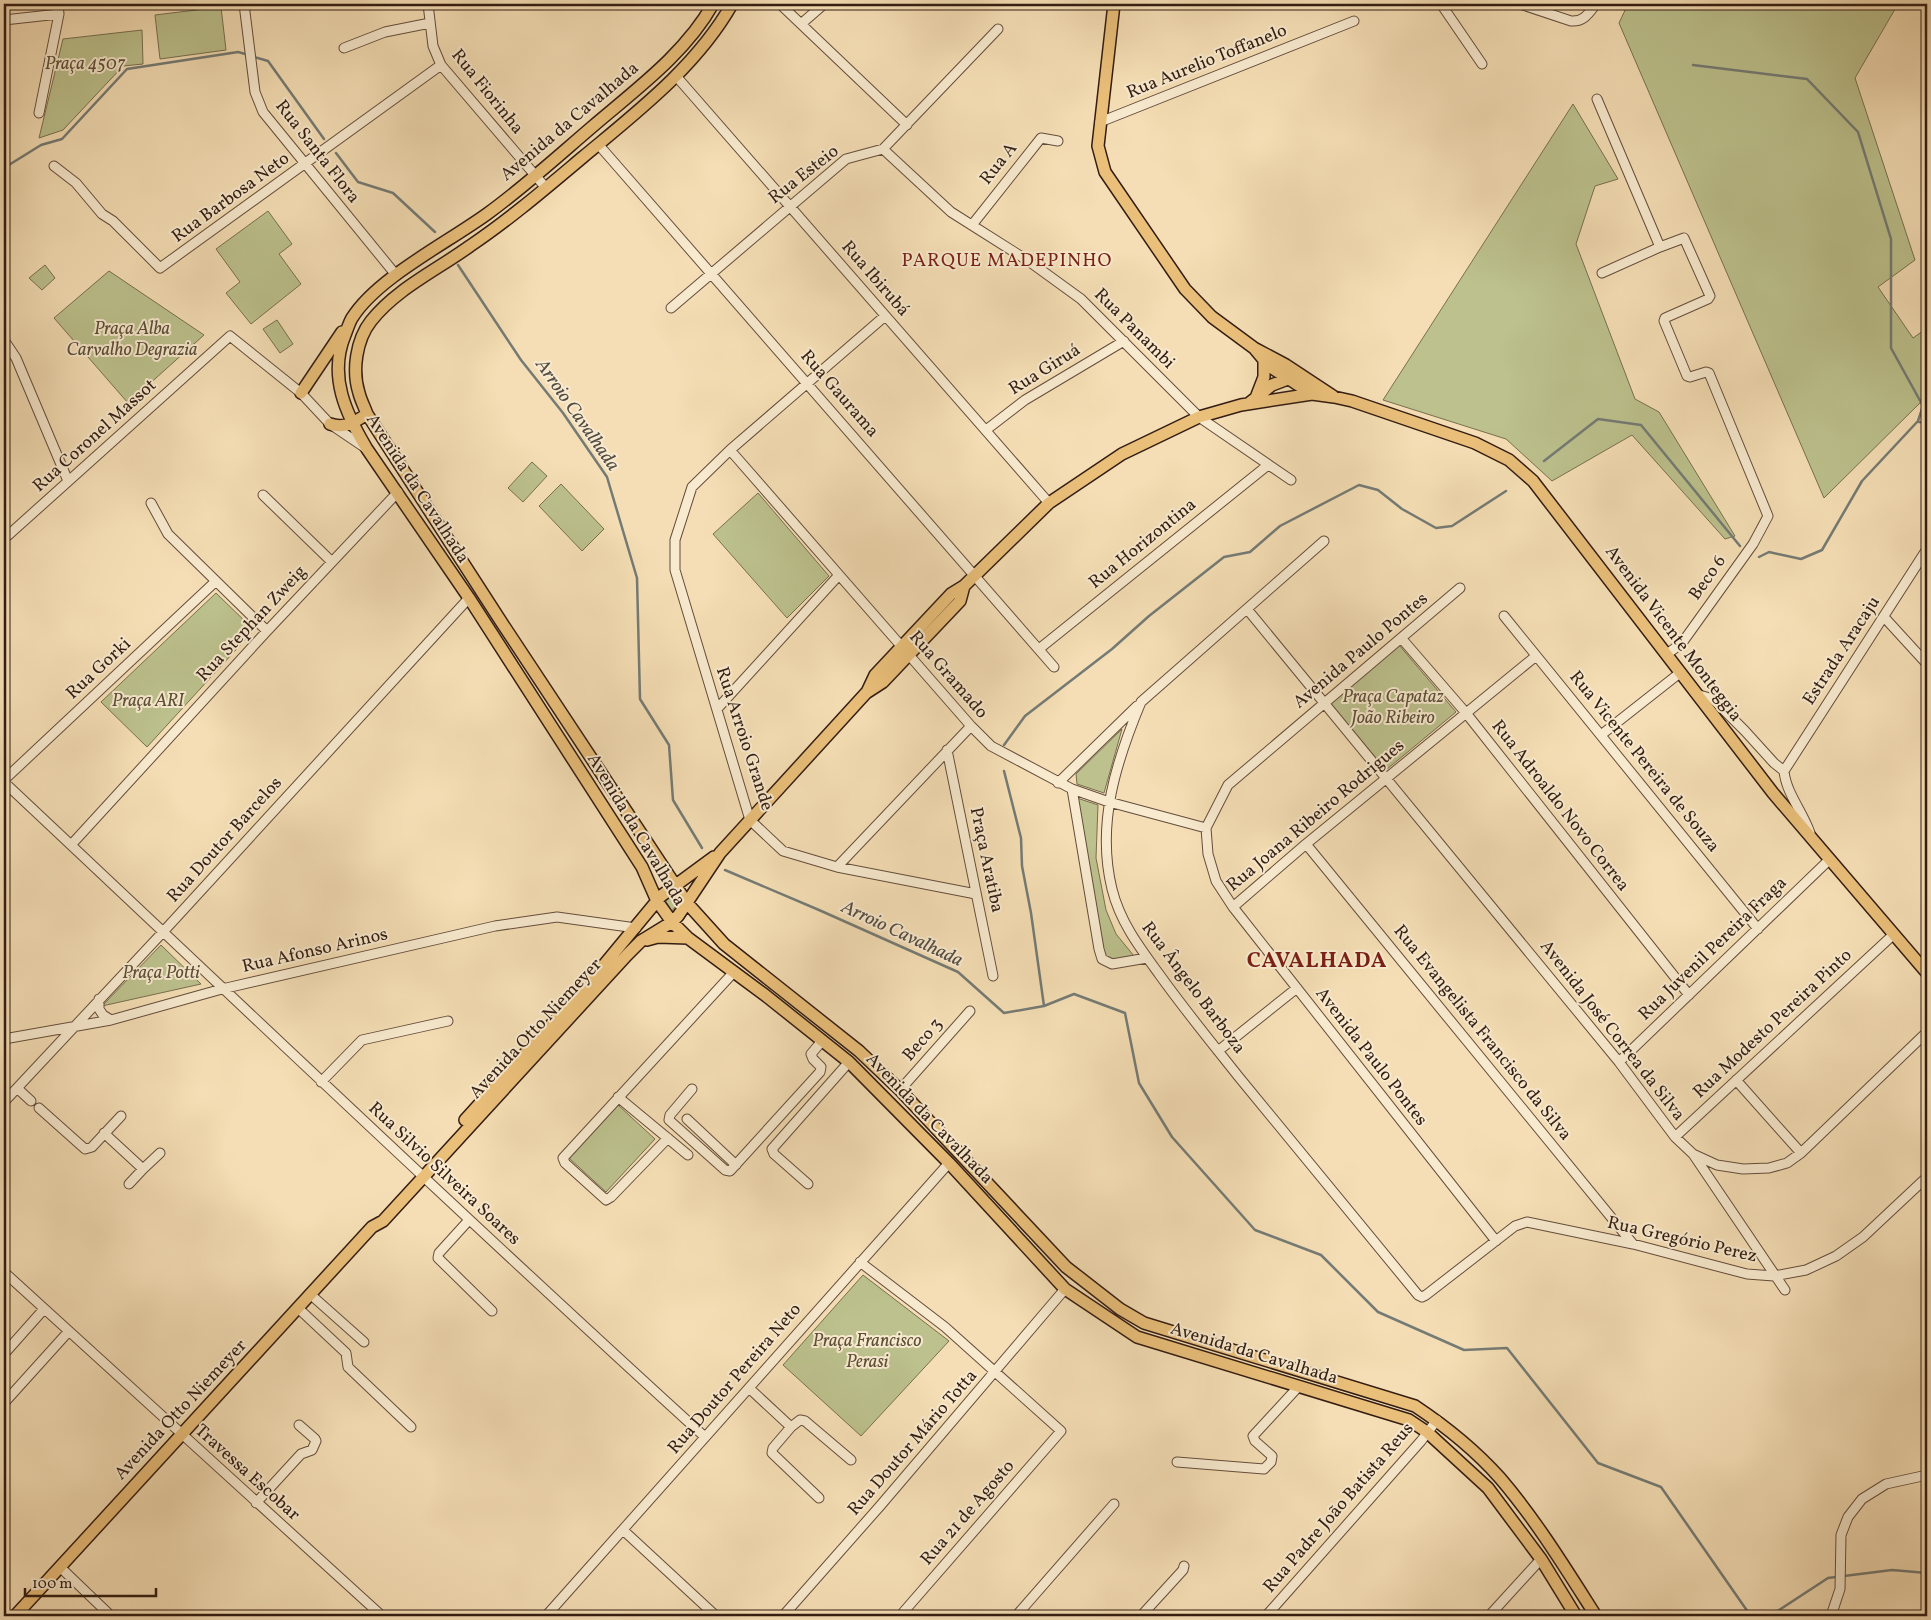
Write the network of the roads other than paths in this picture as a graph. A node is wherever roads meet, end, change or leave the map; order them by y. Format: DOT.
graph roads {
  1 [pos="58,4"];
  2 [pos="244,4"];
  3 [pos="428,4"];
  4 [pos="714,4"];
  5 [pos="732,4"];
  6 [pos="780,4"];
  7 [pos="824,4"];
  8 [pos="1114,4"];
  9 [pos="1441,4"];
  10 [pos="1520,4"];
  11 [pos="1596,4"];
  12 [pos="59,14"];
  13 [pos="4,20"];
  14 [pos="1354,21"];
  15 [pos="430,22"];
  16 [pos="801,24"];
  17 [pos="998,30"];
  18 [pos="344,48"];
  19 [pos="1482,64"];
  20 [pos="441,65"];
  21 [pos="676,76"];
  22 [pos="1597,99"];
  23 [pos="38,113"];
  24 [pos="1100,122"];
  25 [pos="907,125"];
  26 [pos="1058,141"];
  27 [pos="598,144"];
  28 [pos="883,149"];
  29 [pos="305,164"];
  30 [pos="54,166"];
  31 [pos="535,176"];
  32 [pos="546,188"];
  33 [pos="790,205"];
  34 [pos="972,225"];
  35 [pos="1660,247"];
  36 [pos="711,272"];
  37 [pos="1602,273"];
  38 [pos="396,275"];
  39 [pos="671,308"];
  40 [pos="885,316"];
  41 [pos="352,318"];
  42 [pos="371,321"];
  43 [pos="4,340"];
  44 [pos="1124,341"];
  45 [pos="1266,357"];
  46 [pos="1287,378"];
  47 [pos="807,382"];
  48 [pos="1315,390"];
  49 [pos="301,393"];
  50 [pos="1257,395"];
  51 [pos="1274,401"];
  52 [pos="1248,404"];
  53 [pos="367,414"];
  54 [pos="1199,417"];
  55 [pos="330,424"];
  56 [pos="352,424"];
  57 [pos="986,430"];
  58 [pos="367,449"];
  59 [pos="730,450"];
  60 [pos="1268,465"];
  61 [pos="1291,480"];
  62 [pos="68,481"];
  63 [pos="398,492"];
  64 [pos="263,495"];
  65 [pos="151,503"];
  66 [pos="1049,503"];
  67 [pos="4,540"];
  68 [pos="1324,541"];
  69 [pos="1927,549"];
  70 [pos="332,562"];
  71 [pos="839,575"];
  72 [pos="974,575"];
  73 [pos="216,581"];
  74 [pos="1460,588"];
  75 [pos="469,598"];
  76 [pos="1247,609"];
  77 [pos="1504,616"];
  78 [pos="1884,617"];
  79 [pos="502,623"];
  80 [pos="267,631"];
  81 [pos="1402,639"];
  82 [pos="1038,649"];
  83 [pos="906,650"];
  84 [pos="1667,654"];
  85 [pos="1536,656"];
  86 [pos="1927,664"];
  87 [pos="1054,667"];
  88 [pos="1681,672"];
  89 [pos="1696,694"];
  90 [pos="1141,702"];
  91 [pos="1324,703"];
  92 [pos="717,709"];
  93 [pos="1466,713"];
  94 [pos="971,726"];
  95 [pos="1601,736"];
  96 [pos="947,750"];
  97 [pos="1784,770"];
  98 [pos="1387,778"];
  99 [pos="4,781"];
  100 [pos="1058,782"];
  101 [pos="1072,789"];
  102 [pos="1109,802"];
  103 [pos="750,820"];
  104 [pos="1206,828"];
  105 [pos="1811,836"];
  106 [pos="1306,844"];
  107 [pos="71,845"];
  108 [pos="720,853"];
  109 [pos="1830,860"];
  110 [pos="837,867"];
  111 [pos="675,885"];
  112 [pos="976,894"];
  113 [pos="657,901"];
  114 [pos="686,903"];
  115 [pos="1232,907"];
  116 [pos="672,922"];
  117 [pos="636,928"];
  118 [pos="1758,929"];
  119 [pos="163,932"];
  120 [pos="1894,934"];
  121 [pos="688,938"];
  122 [pos="641,941"];
  123 [pos="1147,958"];
  124 [pos="733,973"];
  125 [pos="1927,973"];
  126 [pos="993,976"];
  127 [pos="1296,988"];
  128 [pos="222,989"];
  129 [pos="1689,995"];
  130 [pos="99,999"];
  131 [pos="970,1011"];
  132 [pos="111,1020"];
  133 [pos="448,1021"];
  134 [pos="73,1028"];
  135 [pos="1927,1032"];
  136 [pos="4,1039"];
  137 [pos="822,1041"];
  138 [pos="1218,1051"];
  139 [pos="849,1062"];
  140 [pos="1619,1062"];
  141 [pos="1736,1080"];
  142 [pos="321,1082"];
  143 [pos="17,1088"];
  144 [pos="692,1090"];
  145 [pos="900,1090"];
  146 [pos="618,1097"];
  147 [pos="31,1101"];
  148 [pos="4,1102"];
  149 [pos="39,1108"];
  150 [pos="121,1116"];
  151 [pos="687,1120"];
  152 [pos="104,1134"];
  153 [pos="1675,1137"];
  154 [pos="668,1138"];
  155 [pos="160,1152"];
  156 [pos="1802,1153"];
  157 [pos="1693,1154"];
  158 [pos="688,1155"];
  159 [pos="949,1163"];
  160 [pos="736,1165"];
  161 [pos="143,1169"];
  162 [pos="421,1174"];
  163 [pos="1927,1177"];
  164 [pos="129,1184"];
  165 [pos="808,1184"];
  166 [pos="469,1220"];
  167 [pos="1496,1241"];
  168 [pos="1633,1244"];
  169 [pos="860,1262"];
  170 [pos="4,1272"];
  171 [pos="1774,1276"];
  172 [pos="1065,1289"];
  173 [pos="1785,1290"];
  174 [pos="310,1294"];
  175 [pos="1422,1297"];
  176 [pos="298,1308"];
  177 [pos="44,1309"];
  178 [pos="1120,1309"];
  179 [pos="492,1311"];
  180 [pos="69,1331"];
  181 [pos="364,1342"];
  182 [pos="4,1354"];
  183 [pos="996,1371"];
  184 [pos="1298,1386"];
  185 [pos="749,1388"];
  186 [pos="4,1403"];
  187 [pos="1437,1420"];
  188 [pos="300,1425"];
  189 [pos="411,1427"];
  190 [pos="791,1427"];
  191 [pos="1427,1432"];
  192 [pos="181,1435"];
  193 [pos="706,1437"];
  194 [pos="851,1460"];
  195 [pos="1177,1462"];
  196 [pos="1927,1475"];
  197 [pos="819,1498"];
  198 [pos="256,1503"];
  199 [pos="1114,1504"];
  200 [pos="623,1530"];
  201 [pos="1541,1558"];
  202 [pos="1184,1566"];
  203 [pos="60,1567"];
  204 [pos="1585,1599"];
  205 [pos="1271,1615"];
  206 [pos="15,1616"];
  207 [pos="111,1616"];
  208 [pos="382,1616"];
  209 [pos="546,1616"];
  210 [pos="716,1616"];
  211 [pos="783,1616"];
  212 [pos="900,1616"];
  213 [pos="1016,1616"];
  214 [pos="1141,1616"];
  215 [pos="1489,1616"];
  216 [pos="1576,1616"];
  217 [pos="1596,1616"];
  218 [pos="1831,1616"];
  1 -- 12 [label="street"];
  2 -- 29 [label="street, Rua Santa Flora"];
  3 -- 15 [label="street, Rua Fiorinha"];
  4 -- 31 [label="main road, Avenida da Cavalhada"];
  5 -- 21 [label="main road, Avenida da Cavalhada"];
  6 -- 16 [label="street"];
  7 -- 16 [label="street"];
  8 -- 24 [label="main road, Avenida Vicente Monteggia"];
  9 -- 19 [label="street"];
  10 -- 11 [label="street"];
  12 -- 13 [label="street"];
  12 -- 23 [label="street"];
  14 -- 24 [label="street, Rua Aurelio Toffanelo"];
  15 -- 18 [label="street"];
  15 -- 20 [label="street, Rua Fiorinha"];
  16 -- 25 [label="street"];
  17 -- 25 [label="street, Rua Esteio"];
  20 -- 29 [label="street, Rua Barbosa Neto"];
  20 -- 31 [label="street, Rua Fiorinha"];
  21 -- 27 [label="main road, Avenida da Cavalhada"];
  21 -- 33 [label="street, Rua Ibirubá"];
  22 -- 35 [label="street"];
  24 -- 45 [label="main road, Avenida Vicente Monteggia"];
  25 -- 28 [label="street, Rua Esteio"];
  26 -- 34 [label="street, Rua A"];
  27 -- 32 [label="main road, Avenida da Cavalhada"];
  27 -- 36 [label="street, Rua Gaurama"];
  28 -- 33 [label="street, Rua Esteio"];
  28 -- 34 [label="street, Rua Panambi"];
  29 -- 30 [label="street, Rua Barbosa Neto"];
  29 -- 38 [label="street, Rua Santa Flora"];
  31 -- 32 [label="street, Rua Fiorinha"];
  31 -- 38 [label="main road, Avenida da Cavalhada"];
  32 -- 42 [label="main road, Avenida da Cavalhada"];
  33 -- 36 [label="street, Rua Esteio"];
  33 -- 40 [label="street, Rua Ibirubá"];
  34 -- 44 [label="street, Rua Panambi"];
  35 -- 37 [label="street"];
  35 -- 84 [label="street, Beco 6"];
  36 -- 39 [label="street, Rua Esteio"];
  36 -- 47 [label="street, Rua Gaurama"];
  38 -- 41 [label="main road, Avenida da Cavalhada"];
  38 -- 42 [label="main road"];
  40 -- 47 [label="street, Rua Arroio Grande"];
  40 -- 57 [label="street, Rua Ibirubá"];
  41 -- 49 [label="main road"];
  41 -- 56 [label="main road, Avenida da Cavalhada"];
  42 -- 53 [label="main road, Avenida da Cavalhada"];
  43 -- 62 [label="street"];
  44 -- 54 [label="street, Rua Panambi"];
  44 -- 57 [label="street, Rua Giruá"];
  45 -- 46 [label="main road"];
  45 -- 48 [label="main road, Avenida Vicente Monteggia"];
  45 -- 50 [label="main road"];
  46 -- 48 [label="main road"];
  46 -- 50 [label="main road"];
  46 -- 51 [label="main road"];
  47 -- 59 [label="street, Rua Arroio Grande"];
  47 -- 72 [label="street, Rua Gaurama"];
  48 -- 51 [label="main road, Avenida Otto Niemeyer"];
  48 -- 84 [label="main road, Avenida Vicente Monteggia"];
  49 -- 55 [label="street"];
  49 -- 62 [label="street, Rua Coronel Massot"];
  50 -- 52 [label="main road"];
  51 -- 52 [label="main road, Avenida Otto Niemeyer"];
  52 -- 54 [label="main road, Avenida Otto Niemeyer"];
  53 -- 56 [label="main road"];
  53 -- 79 [label="main road, Avenida da Cavalhada"];
  54 -- 60 [label="street, Rua Panambi"];
  54 -- 66 [label="main road, Avenida Otto Niemeyer"];
  55 -- 56 [label="main road"];
  55 -- 58 [label="street"];
  56 -- 58 [label="main road, Avenida da Cavalhada"];
  57 -- 66 [label="street, Rua Ibirubá"];
  58 -- 63 [label="main road, Avenida da Cavalhada"];
  59 -- 71 [label="street, Rua Gramado"];
  59 -- 92 [label="street, Rua Arroio Grande"];
  60 -- 61 [label="street, Rua Panambi"];
  60 -- 82 [label="street, Rua Horizontina"];
  62 -- 67 [label="street, Rua Coronel Massot"];
  63 -- 70 [label="street, Rua Stephan Zweig"];
  63 -- 75 [label="main road, Avenida da Cavalhada"];
  64 -- 70 [label="street"];
  65 -- 73 [label="street"];
  66 -- 72 [label="main road, Avenida Otto Niemeyer"];
  68 -- 76 [label="street, Rua Ângelo Barboza"];
  69 -- 78 [label="street, Estrada Aracaju"];
  70 -- 80 [label="street, Rua Stephan Zweig"];
  71 -- 83 [label="street, Rua Gramado"];
  71 -- 92 [label="street"];
  72 -- 82 [label="street, Rua Gaurama"];
  72 -- 83 [label="main road, Avenida Otto Niemeyer"];
  73 -- 80 [label="street"];
  73 -- 99 [label="street, Rua Gorki"];
  74 -- 81 [label="street, Avenida Paulo Pontes"];
  75 -- 79 [label="main road"];
  75 -- 113 [label="main road, Avenida da Cavalhada"];
  75 -- 119 [label="street, Rua Doutor Barcelos"];
  76 -- 90 [label="street, Rua Ângelo Barboza"];
  76 -- 91 [label="street, Avenida José Correa da Silva"];
  77 -- 85 [label="street, Rua Vicente Pereira de Souza"];
  78 -- 86 [label="street"];
  78 -- 97 [label="street, Estrada Aracaju"];
  79 -- 111 [label="main road, Avenida da Cavalhada"];
  80 -- 107 [label="street, Rua Stephan Zweig"];
  81 -- 91 [label="street, Avenida Paulo Pontes"];
  81 -- 93 [label="street, Rua Adroaldo Novo Correa"];
  82 -- 87 [label="street, Rua Gaurama"];
  83 -- 94 [label="street, Rua Gramado"];
  83 -- 103 [label="main road, Avenida Otto Niemeyer"];
  84 -- 88 [label="main road, Avenida Vicente Monteggia"];
  85 -- 93 [label="street, Rua Joana Ribeiro Rodrigues"];
  85 -- 95 [label="street, Rua Vicente Pereira de Souza"];
  88 -- 89 [label="main road, Avenida Vicente Monteggia"];
  88 -- 95 [label="street"];
  89 -- 97 [label="street"];
  89 -- 105 [label="main road, Avenida Vicente Monteggia"];
  90 -- 100 [label="street"];
  90 -- 102 [label="street, Rua Ângelo Barboza"];
  91 -- 98 [label="street, Avenida José Correa da Silva"];
  91 -- 104 [label="street, Avenida Paulo Pontes"];
  92 -- 103 [label="street, Rua Arroio Grande"];
  93 -- 98 [label="street, Rua Joana Ribeiro Rodrigues"];
  93 -- 129 [label="street, Rua Adroaldo Novo Correa"];
  94 -- 96 [label="street"];
  94 -- 100 [label="street, Rua Gramado"];
  95 -- 118 [label="street, Rua Vicente Pereira de Souza"];
  96 -- 110 [label="street"];
  96 -- 112 [label="street, Praça Aratiba"];
  97 -- 105 [label="street"];
  98 -- 106 [label="street, Rua Joana Ribeiro Rodrigues"];
  98 -- 140 [label="street, Avenida José Correa da Silva"];
  99 -- 107 [label="street, Rua Silvio Silveira Soares"];
  100 -- 101 [label="street, Rua Gramado"];
  101 -- 102 [label="street, Rua Gramado"];
  101 -- 123 [label="street"];
  102 -- 104 [label="street, Rua Gramado"];
  102 -- 123 [label="street, Rua Ângelo Barboza"];
  103 -- 108 [label="main road, Avenida Otto Niemeyer"];
  103 -- 110 [label="street, Rua Arroio Grande"];
  104 -- 115 [label="street, Avenida Paulo Pontes"];
  105 -- 109 [label="main road, Avenida Vicente Monteggia"];
  106 -- 115 [label="street, Rua Joana Ribeiro Rodrigues"];
  106 -- 168 [label="street, Rua Evangelista Francisco da Silva"];
  107 -- 119 [label="street, Rua Silvio Silveira Soares"];
  108 -- 111 [label="main road, Avenida Otto Niemeyer"];
  108 -- 114 [label="main road, Avenida Otto Niemeyer"];
  109 -- 118 [label="street, Rua Juvenil Pereira Fraga"];
  109 -- 120 [label="main road, Avenida Vicente Monteggia"];
  110 -- 112 [label="street, Rua Arroio Grande"];
  111 -- 113 [label="main road, Avenida Otto Niemeyer"];
  111 -- 114 [label="main road, Avenida da Cavalhada"];
  112 -- 126 [label="street, Praça Aratiba"];
  113 -- 116 [label="main road, Avenida da Cavalhada"];
  113 -- 117 [label="main road, Avenida Otto Niemeyer"];
  114 -- 116 [label="main road, Avenida Otto Niemeyer"];
  114 -- 145 [label="main road, Avenida da Cavalhada"];
  115 -- 127 [label="street, Avenida Paulo Pontes"];
  116 -- 121 [label="main road, Avenida da Cavalhada"];
  116 -- 122 [label="main road, Avenida Otto Niemeyer"];
  117 -- 128 [label="street, Rua Afonso Arinos"];
  117 -- 162 [label="main road, Avenida Otto Niemeyer"];
  118 -- 129 [label="street, Rua Juvenil Pereira Fraga"];
  119 -- 128 [label="street, Rua Silvio Silveira Soares"];
  119 -- 130 [label="street, Rua Doutor Barcelos"];
  120 -- 125 [label="main road, Avenida Vicente Monteggia"];
  120 -- 141 [label="street, Rua Modesto Pereira Pinto"];
  121 -- 122 [label="main road"];
  121 -- 124 [label="main road, Avenida da Cavalhada"];
  122 -- 162 [label="main road, Avenida Otto Niemeyer"];
  123 -- 138 [label="street, Rua Ângelo Barboza"];
  124 -- 137 [label="main road, Avenida da Cavalhada"];
  124 -- 146 [label="street"];
  127 -- 138 [label="street"];
  127 -- 167 [label="street, Avenida Paulo Pontes"];
  128 -- 132 [label="street, Rua Afonso Arinos"];
  128 -- 142 [label="street, Rua Silvio Silveira Soares"];
  129 -- 140 [label="street, Rua Juvenil Pereira Fraga"];
  130 -- 132 [label="street"];
  130 -- 134 [label="street, Rua Doutor Barcelos"];
  131 -- 145 [label="street, Beco 3"];
  132 -- 134 [label="street, Rua Afonso Arinos"];
  133 -- 142 [label="street"];
  134 -- 136 [label="street, Rua Afonso Arinos"];
  134 -- 143 [label="street, Rua Doutor Barcelos"];
  135 -- 156 [label="street, Avenida José Correa da Silva"];
  137 -- 139 [label="main road, Avenida da Cavalhada"];
  137 -- 160 [label="street"];
  138 -- 175 [label="street, Rua Ângelo Barboza"];
  139 -- 159 [label="main road, Avenida da Cavalhada"];
  139 -- 165 [label="street"];
  140 -- 153 [label="street, Avenida José Correa da Silva"];
  141 -- 153 [label="street, Rua Modesto Pereira Pinto"];
  141 -- 156 [label="street"];
  142 -- 162 [label="street, Rua Silvio Silveira Soares"];
  143 -- 147 [label="street"];
  143 -- 148 [label="street, Rua Doutor Barcelos"];
  144 -- 160 [label="street"];
  145 -- 178 [label="main road, Avenida da Cavalhada"];
  146 -- 154 [label="street"];
  146 -- 154 [label="street"];
  149 -- 152 [label="street"];
  150 -- 152 [label="street"];
  151 -- 160 [label="street"];
  152 -- 161 [label="street"];
  153 -- 157 [label="street, Avenida José Correa da Silva"];
  154 -- 158 [label="street"];
  155 -- 161 [label="street"];
  156 -- 157 [label="street, Avenida José Correa da Silva"];
  157 -- 171 [label="street"];
  159 -- 169 [label="street, Rua Doutor Pereira Neto"];
  159 -- 172 [label="main road, Avenida da Cavalhada"];
  161 -- 164 [label="street"];
  162 -- 166 [label="street, Rua Silvio Silveira Soares"];
  162 -- 174 [label="main road, Avenida Otto Niemeyer"];
  163 -- 171 [label="street, Rua Gregório Perez"];
  166 -- 179 [label="street"];
  166 -- 193 [label="street, Rua Silvio Silveira Soares"];
  167 -- 168 [label="street, Rua Gregório Perez"];
  167 -- 175 [label="street, Rua Gregório Perez"];
  168 -- 171 [label="street, Rua Gregório Perez"];
  169 -- 183 [label="street"];
  169 -- 185 [label="street, Rua Doutor Pereira Neto"];
  170 -- 177 [label="street, Travessa Escobar"];
  171 -- 173 [label="street"];
  172 -- 178 [label="main road"];
  172 -- 183 [label="street, Rua Doutor Mário Totta"];
  172 -- 184 [label="main road, Avenida da Cavalhada"];
  174 -- 176 [label="main road, Avenida Otto Niemeyer"];
  174 -- 181 [label="street"];
  176 -- 189 [label="street"];
  176 -- 192 [label="main road, Avenida Otto Niemeyer"];
  177 -- 180 [label="street, Travessa Escobar"];
  177 -- 182 [label="street"];
  178 -- 187 [label="main road, Avenida da Cavalhada"];
  180 -- 186 [label="street"];
  180 -- 192 [label="street, Travessa Escobar"];
  183 -- 211 [label="street, Rua Doutor Mário Totta"];
  183 -- 212 [label="street, Rua 21 de Agosto"];
  184 -- 191 [label="main road, Avenida da Cavalhada"];
  184 -- 195 [label="street"];
  185 -- 190 [label="street"];
  185 -- 193 [label="street, Rua Doutor Pereira Neto"];
  187 -- 191 [label="street, Rua Padre João Batista Reus"];
  187 -- 204 [label="main road, Avenida da Cavalhada"];
  188 -- 198 [label="street"];
  190 -- 194 [label="street"];
  190 -- 197 [label="street"];
  191 -- 201 [label="main road, Avenida da Cavalhada"];
  191 -- 205 [label="street, Rua Padre João Batista Reus"];
  192 -- 198 [label="street, Travessa Escobar"];
  192 -- 203 [label="main road, Avenida Otto Niemeyer"];
  193 -- 200 [label="street, Rua Doutor Pereira Neto"];
  196 -- 218 [label="street"];
  198 -- 208 [label="street, Travessa Escobar"];
  199 -- 213 [label="street"];
  200 -- 209 [label="street, Rua Doutor Pereira Neto"];
  200 -- 210 [label="street"];
  201 -- 204 [label="main road"];
  201 -- 215 [label="street"];
  201 -- 216 [label="main road, Avenida da Cavalhada"];
  202 -- 214 [label="street"];
  203 -- 206 [label="main road, Avenida Otto Niemeyer"];
  203 -- 207 [label="street"];
  204 -- 217 [label="main road, Avenida da Cavalhada"];
}
